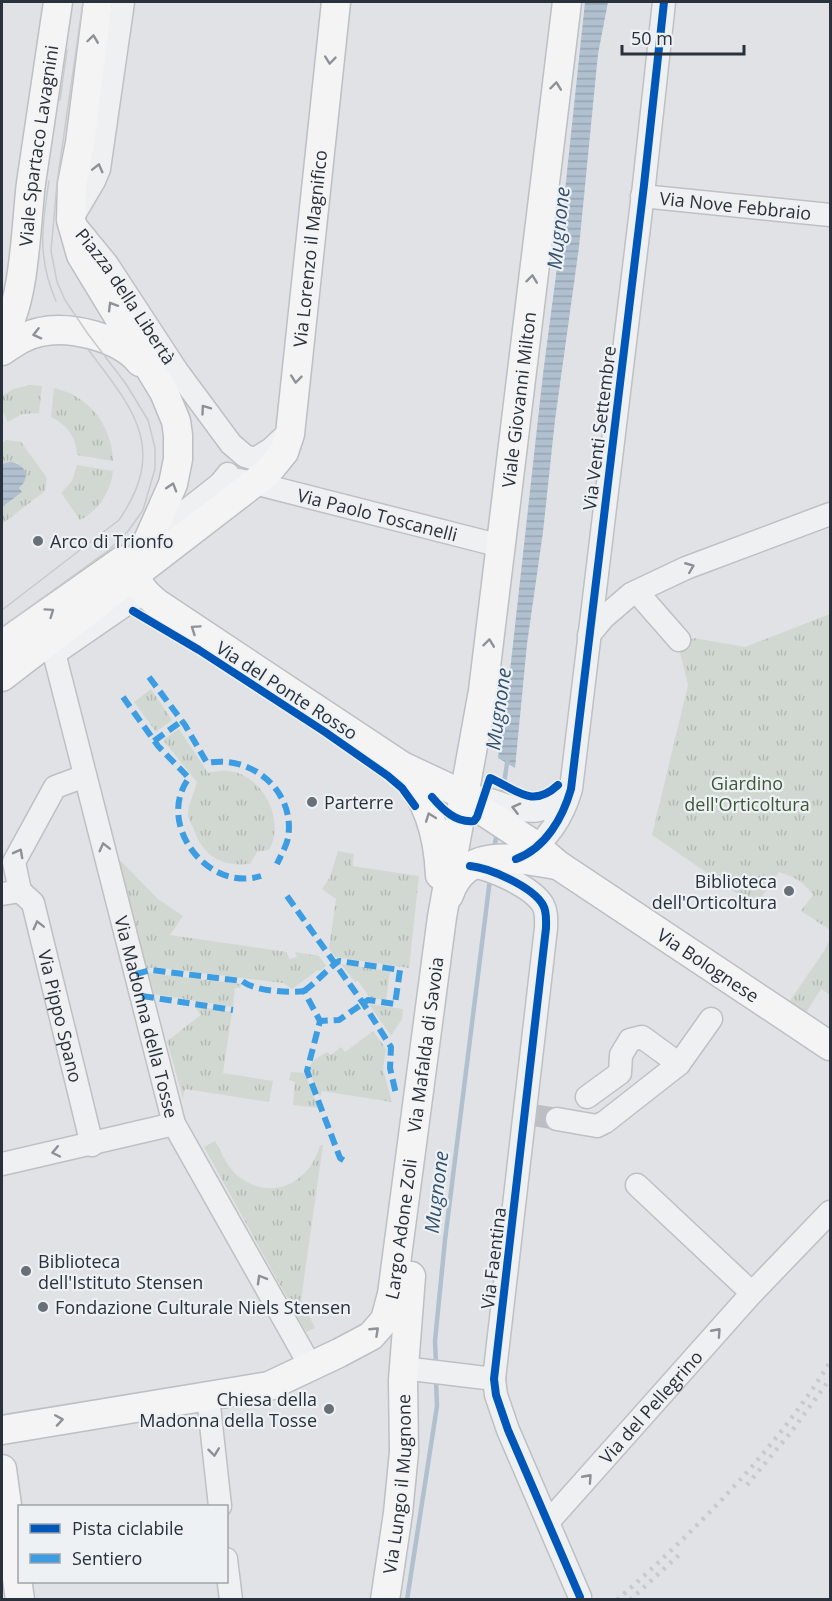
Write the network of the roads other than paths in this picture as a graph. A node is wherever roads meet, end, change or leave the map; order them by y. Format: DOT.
graph roads {
  1 [pos="58,2"];
  2 [pos="98,2"];
  3 [pos="123,2"];
  4 [pos="336,2"];
  5 [pos="567,2"];
  6 [pos="664,2"];
  7 [pos="642,196"];
  8 [pos="831,215"];
  9 [pos="71,220"];
  10 [pos="2,335"];
  11 [pos="2,351"];
  12 [pos="164,392"];
  13 [pos="290,428"];
  14 [pos="231,444"];
  15 [pos="254,483"];
  16 [pos="220,484"];
  17 [pos="831,514"];
  18 [pos="148,540"];
  19 [pos="501,546"];
  20 [pos="597,564"];
  21 [pos="140,583"];
  22 [pos="634,593"];
  23 [pos="589,635"];
  24 [pos="679,640"];
  25 [pos="2,645"];
  26 [pos="53,647"];
  27 [pos="2,677"];
  28 [pos="402,766"];
  29 [pos="85,776"];
  30 [pos="571,789"];
  31 [pos="480,802"];
  32 [pos="537,854"];
  33 [pos="475,865"];
  34 [pos="11,892"];
  35 [pos="441,917"];
  36 [pos="711,1019"];
  37 [pos="831,1046"];
  38 [pos="679,1064"];
  39 [pos="587,1097"];
  40 [pos="557,1119"];
  41 [pos="174,1124"];
  42 [pos="92,1145"];
  43 [pos="2,1164"];
  44 [pos="408,1173"];
  45 [pos="637,1185"];
  46 [pos="831,1212"];
  47 [pos="752,1293"];
  48 [pos="311,1367"];
  49 [pos="410,1369"];
  50 [pos="494,1379"];
  51 [pos="208,1397"];
  52 [pos="2,1430"];
  53 [pos="2,1469"];
  54 [pos="220,1505"];
  55 [pos="549,1521"];
  56 [pos="228,1575"];
  57 [pos="580,1597"];
  58 [pos="20,1599"];
  59 [pos="231,1599"];
  60 [pos="385,1599"];
  1 -- 10 [label="main road, Viale Spartaco Lavagnini"];
  9 -- 2 [label="main road, one-way"];
  9 -- 3 [label="street, one-way"];
  4 -- 13 [label="main road, Via Lorenzo il Magnifico, one-way"];
  19 -- 5 [label="main road, Viale Giovanni Milton, one-way"];
  6 -- 7 [label="street, Via Venti Settembre"];
  7 -- 8 [label="street, Via Nove Febbraio"];
  7 -- 20 [label="street, Via Venti Settembre"];
  12 -- 9 [label="main road, Piazza della Libertà, one-way"];
  14 -- 9 [label="street, Piazza della Libertà, one-way"];
  12 -- 11 [label="main road, Piazza della Libertà, one-way"];
  18 -- 12 [label="main road, Piazza della Libertà, one-way"];
  13 -- 14 [label="street, Piazza della Libertà"];
  13 -- 15 [label="main road, Via Lorenzo il Magnifico"];
  14 -- 16 [label="street, Piazza della Libertà"];
  15 -- 16 [label="street"];
  15 -- 19 [label="street, Via Paolo Toscanelli"];
  15 -- 21 [label="main road"];
  16 -- 18 [label="street, Piazza della Libertà"];
  22 -- 17 [label="street, one-way"];
  18 -- 21 [label="main road, Piazza della Libertà"];
  25 -- 18 [label="main road, Piazza della Libertà, one-way"];
  31 -- 19 [label="main road, Viale Giovanni Milton, one-way"];
  20 -- 22 [label="street"];
  20 -- 23 [label="street, Via Venti Settembre"];
  21 -- 26 [label="main road"];
  28 -- 21 [label="main road, Via del Ponte Rosso, one-way"];
  22 -- 23 [label="street"];
  22 -- 24 [label="street"];
  23 -- 30 [label="street, Via Venti Settembre"];
  26 -- 27 [label="main road"];
  26 -- 29 [label="street, Via Madonna della Tosse"];
  28 -- 31 [label="main road, Via del Ponte Rosso"];
  35 -- 28 [label="main road, Via Mafalda di Savoia, one-way"];
  34 -- 29 [label="street, Via Pippo Spano, one-way"];
  41 -- 29 [label="street, Via Madonna della Tosse, one-way"];
  30 -- 31 [label="street, one-way"];
  30 -- 32 [label="street, Via Venti Settembre"];
  31 -- 32 [label="main road, Via Bolognese"];
  31 -- 35 [label="main road, Via Mafalda di Savoia"];
  32 -- 33 [label="main road"];
  32 -- 37 [label="main road, Via Bolognese"];
  33 -- 35 [label="main road"];
  33 -- 50 [label="street, Via Faentina"];
  42 -- 34 [label="street, Via Pippo Spano, one-way"];
  35 -- 44 [label="main road, Via Mafalda di Savoia"];
  36 -- 38 [label="street"];
  38 -- 39 [label="street"];
  38 -- 40 [label="street"];
  41 -- 42 [label="street"];
  48 -- 41 [label="street, Via Madonna della Tosse, one-way"];
  42 -- 43 [label="street, one-way"];
  48 -- 44 [label="main road, Largo Adone Zoli, one-way"];
  44 -- 49 [label="main road, Largo Adone Zoli"];
  45 -- 47 [label="street"];
  46 -- 47 [label="street, Via del Pellegrino"];
  55 -- 47 [label="street, Via del Pellegrino, one-way"];
  48 -- 51 [label="main road, Largo Adone Zoli"];
  49 -- 50 [label="street"];
  49 -- 60 [label="main road, Via Lungo il Mugnone"];
  50 -- 55 [label="street, Via Faentina"];
  52 -- 51 [label="main road, Largo Adone Zoli, one-way"];
  51 -- 54 [label="street, one-way"];
  53 -- 58 [label="main road"];
  55 -- 57 [label="street, Via Faentina"];
  56 -- 59 [label="street"];
}
